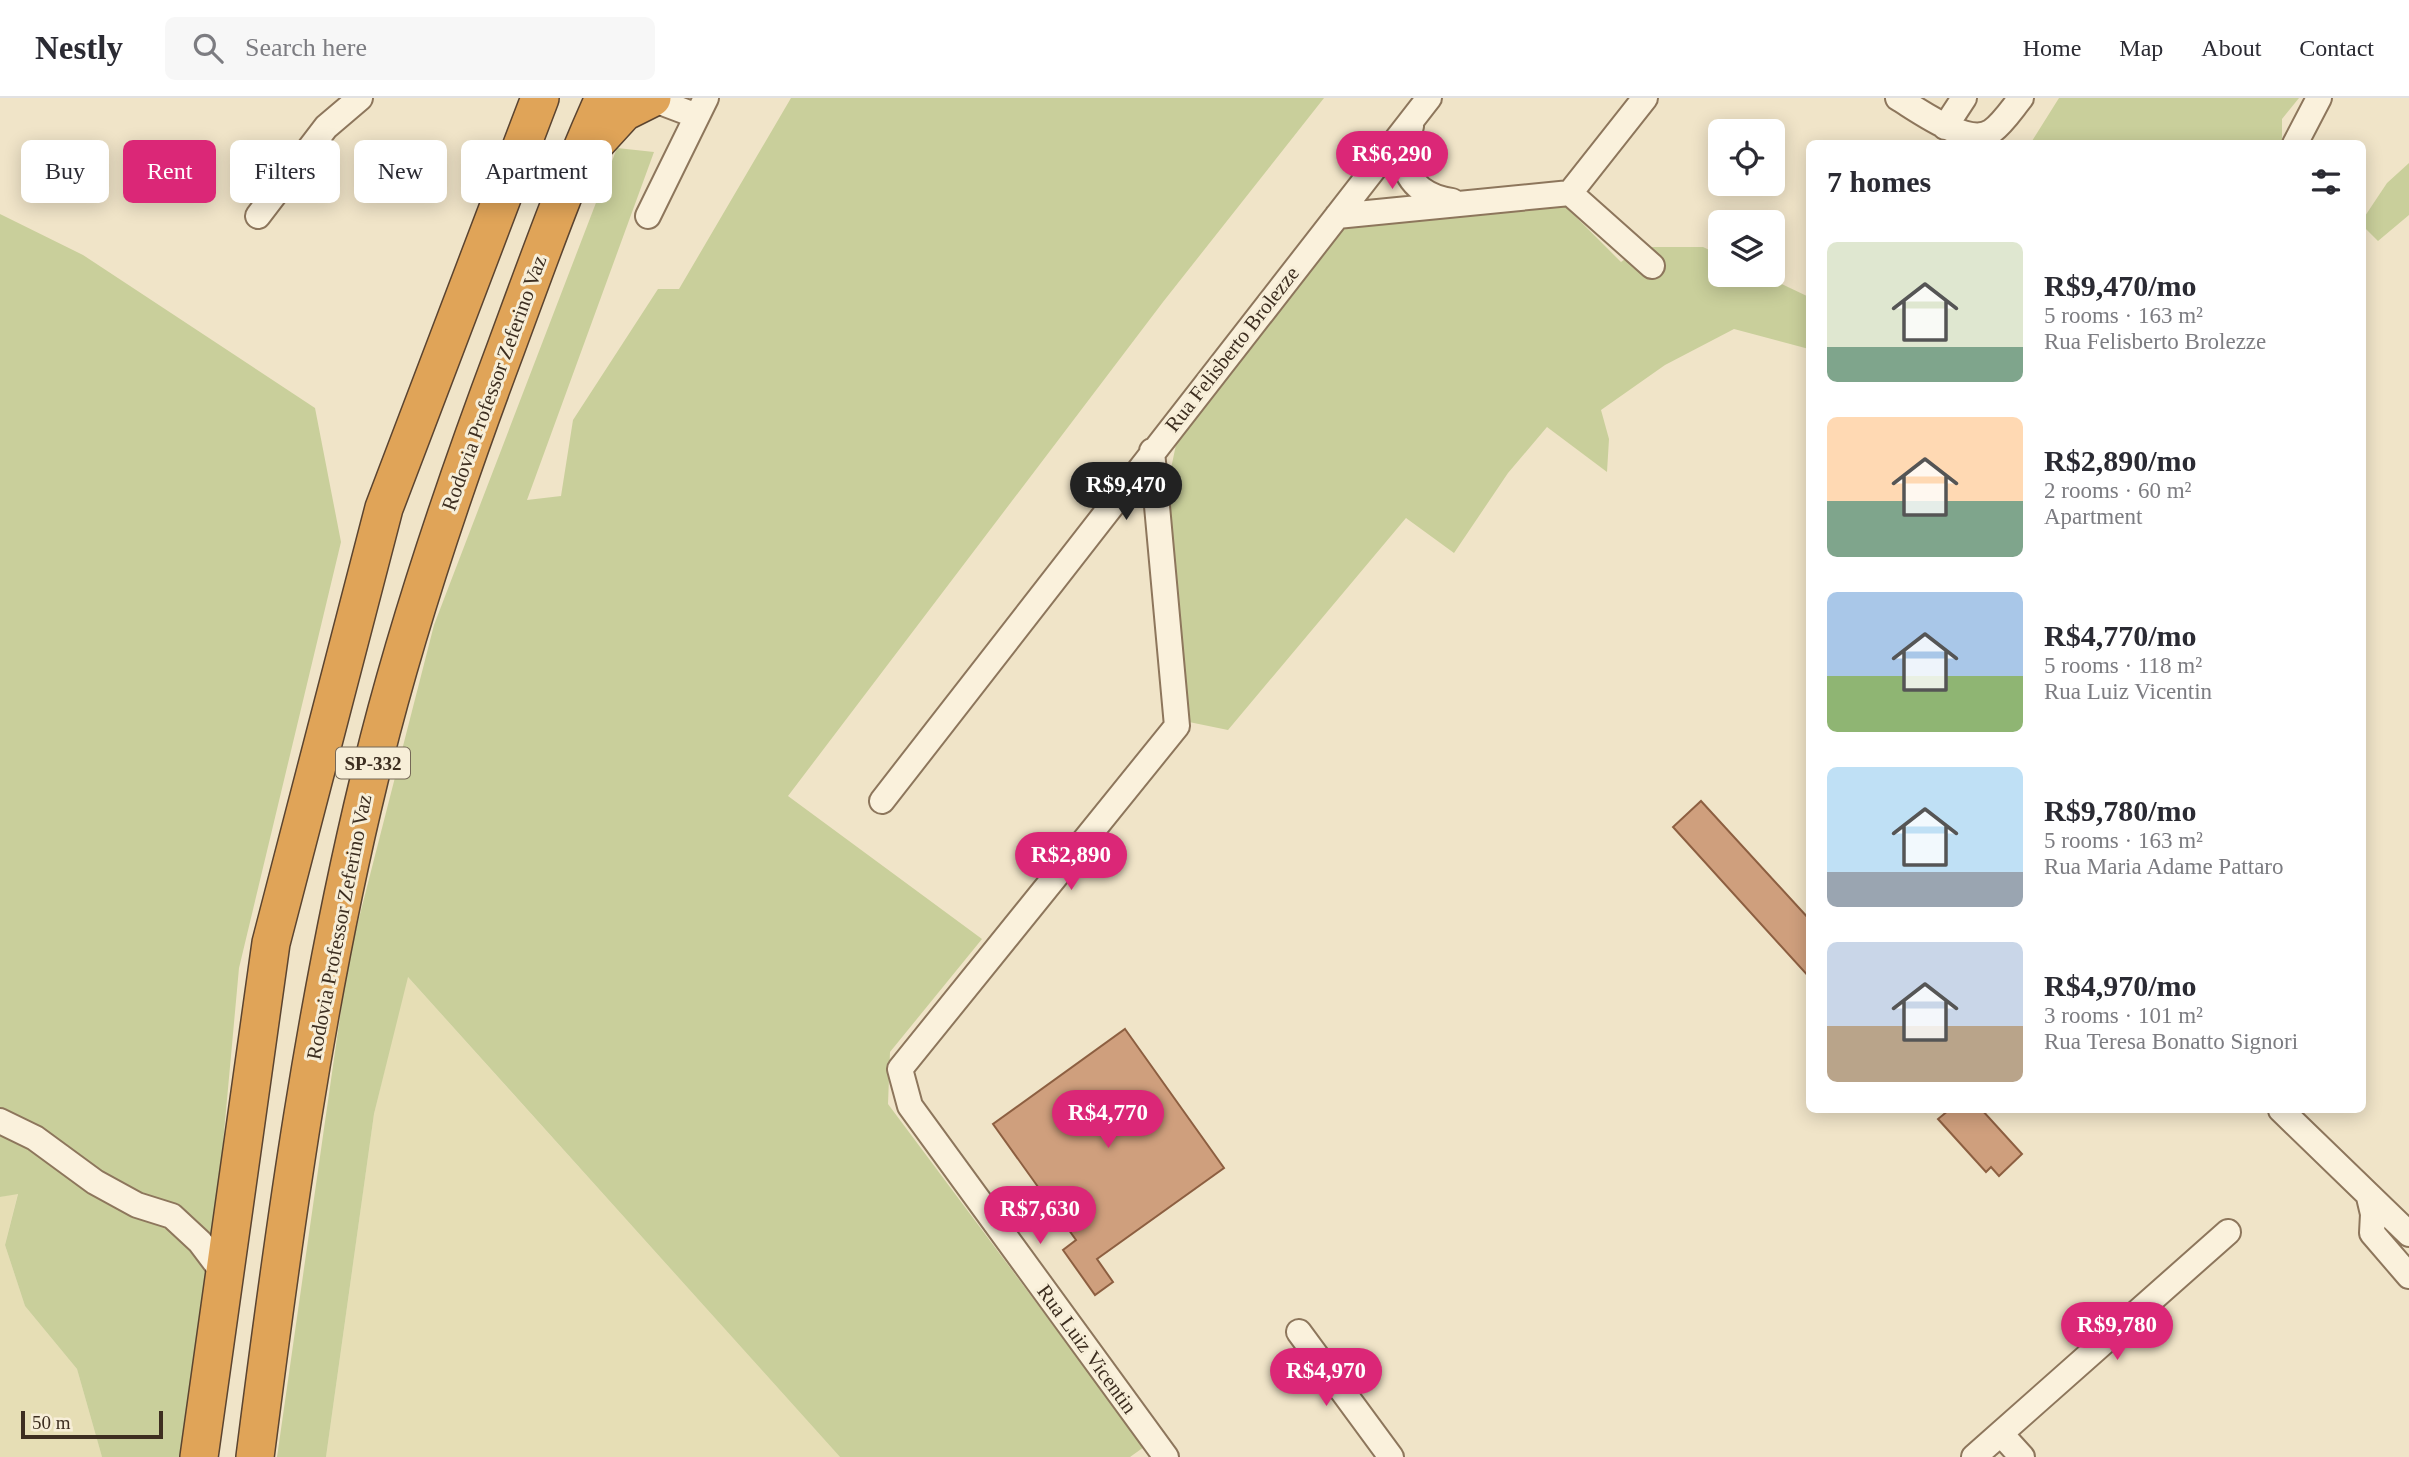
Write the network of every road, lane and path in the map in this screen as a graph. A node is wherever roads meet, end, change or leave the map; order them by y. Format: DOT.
graph roads {
  1 [pos="360,98"];
  2 [pos="540,98"];
  3 [pos="604,98"];
  4 [pos="652,98"];
  5 [pos="1429,98"];
  6 [pos="1645,98"];
  7 [pos="1898,98"];
  8 [pos="1964,98"];
  9 [pos="2021,98"];
  10 [pos="2319,98"];
  11 [pos="701,107"];
  12 [pos="1413,119"];
  13 [pos="1945,127"];
  14 [pos="585,140"];
  15 [pos="599,140"];
  16 [pos="2297,140"];
  17 [pos="1570,193"];
  18 [pos="560,203"];
  19 [pos="1464,204"];
  20 [pos="258,216"];
  21 [pos="648,216"];
  22 [pos="1337,216"];
  23 [pos="1652,266"];
  24 [pos="1152,451"];
  25 [pos="882,801"];
  26 [pos="2284,1113"];
  27 [pos="0,1121"];
  28 [pos="2369,1196"];
  29 [pos="2401,1208"];
  30 [pos="2228,1232"];
  31 [pos="2372,1233"];
  32 [pos="2409,1234"];
  33 [pos="224,1275"];
  34 [pos="2409,1276"];
  35 [pos="1299,1332"];
  36 [pos="2002,1434"];
  37 [pos="199,1457"];
  38 [pos="255,1457"];
  39 [pos="1166,1457"];
  40 [pos="1391,1457"];
  41 [pos="1974,1457"];
  42 [pos="2022,1457"];
  1 -- 20 [label="street"];
  2 -- 33 [label="highway, SP-332"];
  3 -- 14 [label="highway, Rodovia Professor Zeferino Vaz / SP-332"];
  4 -- 11 [label="street"];
  4 -- 15 [label="highway"];
  5 -- 12 [label="street, Rua Felisberto Brolezze"];
  6 -- 17 [label="street"];
  7 -- 13 [label="street"];
  8 -- 13 [label="street"];
  9 -- 13 [label="street"];
  10 -- 16 [label="street"];
  11 -- 21 [label="street"];
  12 -- 19 [label="street"];
  12 -- 22 [label="street, Rua Felisberto Brolezze"];
  17 -- 19 [label="street"];
  17 -- 23 [label="street"];
  18 -- 38 [label="highway, Rodovia Professor Zeferino Vaz / SP-332"];
  19 -- 22 [label="street"];
  22 -- 24 [label="street, Rua Felisberto Brolezze"];
  24 -- 25 [label="street, Rua Felisberto Brolezze"];
  24 -- 39 [label="street, Rua Luiz Vicentin"];
  26 -- 28 [label="street"];
  27 -- 33 [label="street"];
  28 -- 29 [label="street"];
  28 -- 31 [label="street"];
  29 -- 31 [label="street"];
  29 -- 32 [label="street"];
  30 -- 36 [label="street"];
  31 -- 34 [label="street"];
  33 -- 37 [label="highway, SP-332"];
  35 -- 40 [label="street"];
  36 -- 41 [label="street"];
  36 -- 42 [label="street"];
}
